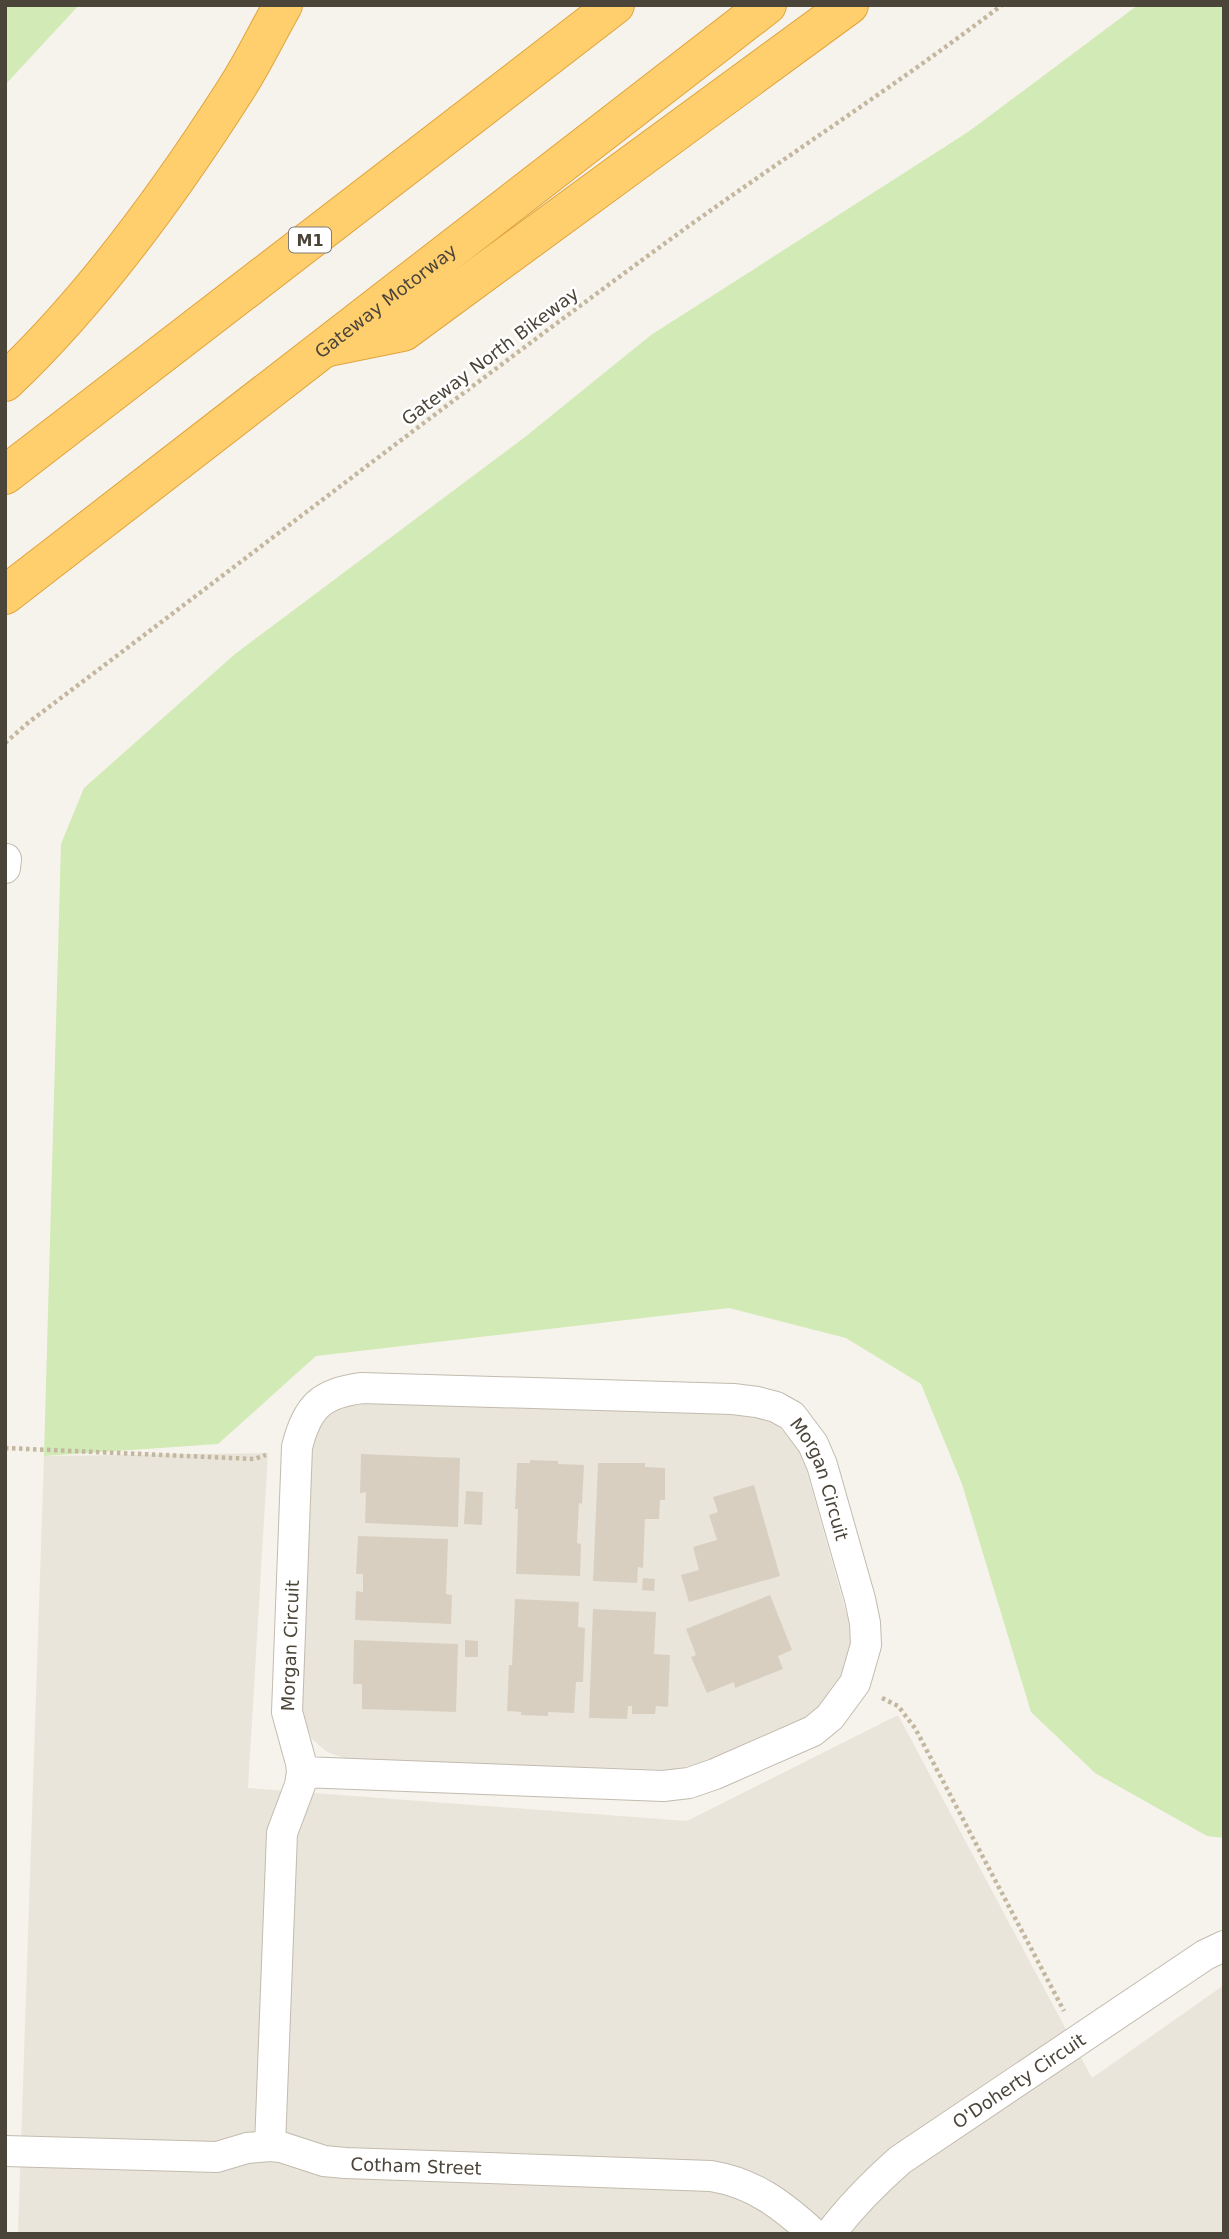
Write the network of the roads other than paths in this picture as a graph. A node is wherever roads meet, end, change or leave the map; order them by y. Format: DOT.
graph roads {
  1 [pos="283,5"];
  2 [pos="615,5"];
  3 [pos="767,5"];
  4 [pos="849,5"];
  5 [pos="320,349"];
  6 [pos="5,382"];
  7 [pos="5,475"];
  8 [pos="5,595"];
  9 [pos="6,859"];
  10 [pos="5,868"];
  11 [pos="302,1772"];
  12 [pos="1224,1946"];
  13 [pos="270,2146"];
  14 [pos="5,2151"];
  15 [pos="814,2234"];
  16 [pos="830,2234"];
  1 -- 6 [label="highway"];
  2 -- 7 [label="highway, M1"];
  3 -- 5 [label="highway, Gateway Motorway"];
  4 -- 5 [label="highway"];
  5 -- 8 [label="highway, Gateway Motorway"];
  9 -- 10 [label="street"];
  11 -- 11 [label="street, Morgan Circuit"];
  11 -- 13 [label="street, Morgan Circuit"];
  12 -- 16 [label="street, O'Doherty Circuit"];
  13 -- 14 [label="street, Cotham Street"];
  13 -- 15 [label="street, Cotham Street"];
}
